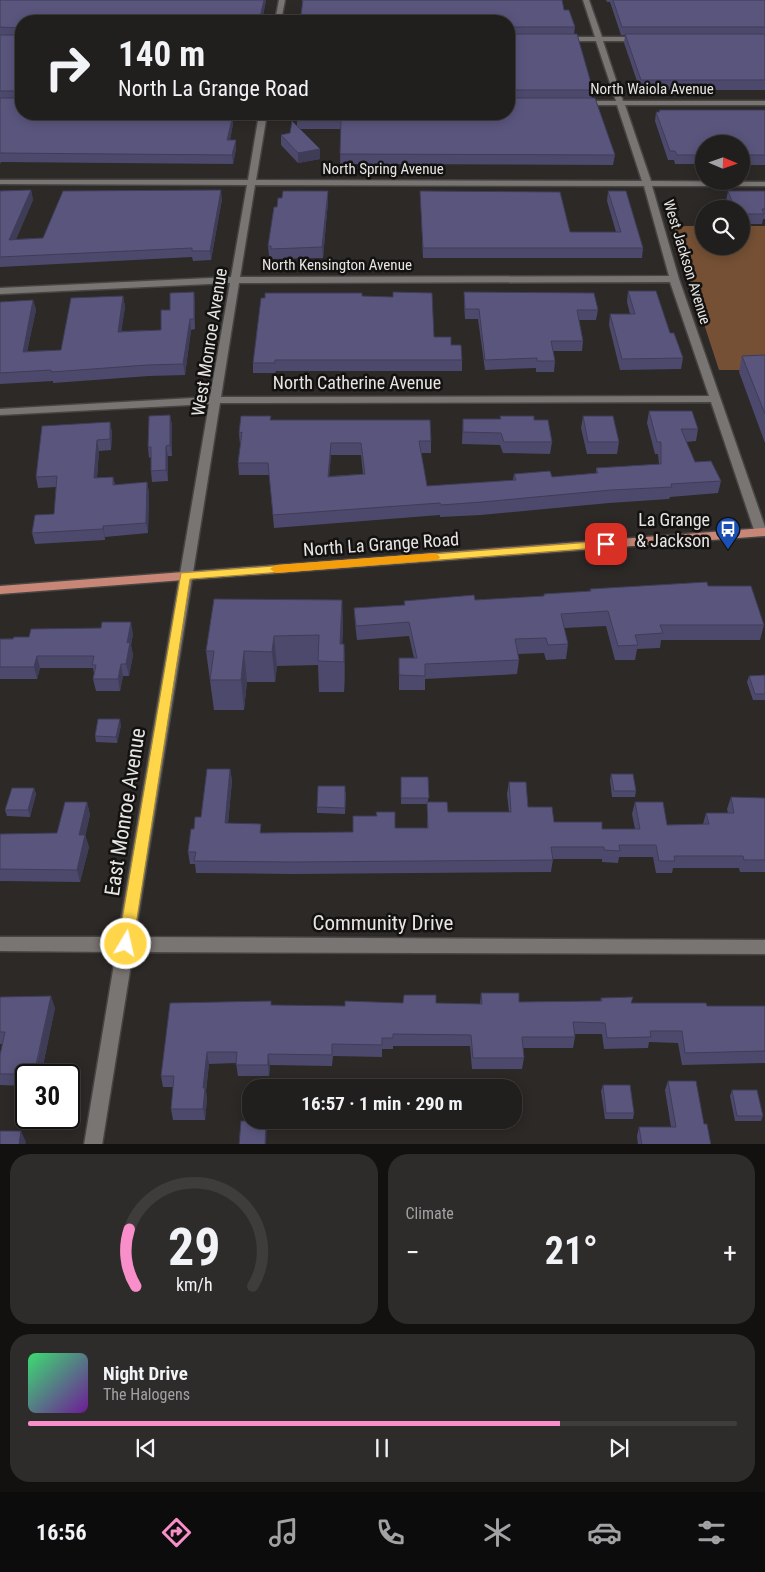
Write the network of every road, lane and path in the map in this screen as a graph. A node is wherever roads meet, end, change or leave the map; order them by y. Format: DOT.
graph roads {
  1 [pos="282,0"];
  2 [pos="586,0"];
  3 [pos="279,15"];
  4 [pos="556,38"];
  5 [pos="598,39"];
  6 [pos="651,39"];
  7 [pos="576,103"];
  8 [pos="619,103"];
  9 [pos="765,103"];
  10 [pos="262,120"];
  11 [pos="0,182"];
  12 [pos="251,182"];
  13 [pos="647,183"];
  14 [pos="765,184"];
  15 [pos="674,279"];
  16 [pos="236,280"];
  17 [pos="0,291"];
  18 [pos="714,399"];
  19 [pos="216,400"];
  20 [pos="0,412"];
  21 [pos="763,532"];
  22 [pos="185,576"];
  23 [pos="0,590"];
  24 [pos="0,944"];
  25 [pos="126,944"];
  26 [pos="765,947"];
  27 [pos="93,1144"];
  1 -- 3 [label="street"];
  2 -- 5 [label="street, West Jackson Avenue"];
  4 -- 5 [label="street"];
  5 -- 6 [label="street"];
  5 -- 8 [label="street, West Jackson Avenue"];
  7 -- 8 [label="street, North Waiola Avenue"];
  8 -- 9 [label="street, North Waiola Avenue"];
  8 -- 13 [label="street, West Jackson Avenue"];
  10 -- 12 [label="street, West Monroe Avenue"];
  11 -- 12 [label="street, North Spring Avenue"];
  12 -- 13 [label="street, North Spring Avenue"];
  12 -- 16 [label="street, West Monroe Avenue"];
  13 -- 14 [label="street, North Spring Avenue"];
  13 -- 15 [label="street, West Jackson Avenue"];
  15 -- 16 [label="street, North Kensington Avenue"];
  15 -- 18 [label="street, West Jackson Avenue"];
  16 -- 17 [label="street, North Kensington Avenue"];
  16 -- 19 [label="street, West Monroe Avenue"];
  18 -- 19 [label="street, North Catherine Avenue"];
  18 -- 21 [label="street, West Jackson Avenue"];
  19 -- 20 [label="street, North Catherine Avenue"];
  19 -- 22 [label="street, West Monroe Avenue"];
  21 -- 22 [label="main road, North La Grange Road"];
  22 -- 23 [label="main road, North La Grange Road"];
  22 -- 25 [label="street, East Monroe Avenue"];
  24 -- 25 [label="street, Community Drive"];
  25 -- 26 [label="street, Community Drive"];
  25 -- 27 [label="street, East Monroe Avenue"];
}
